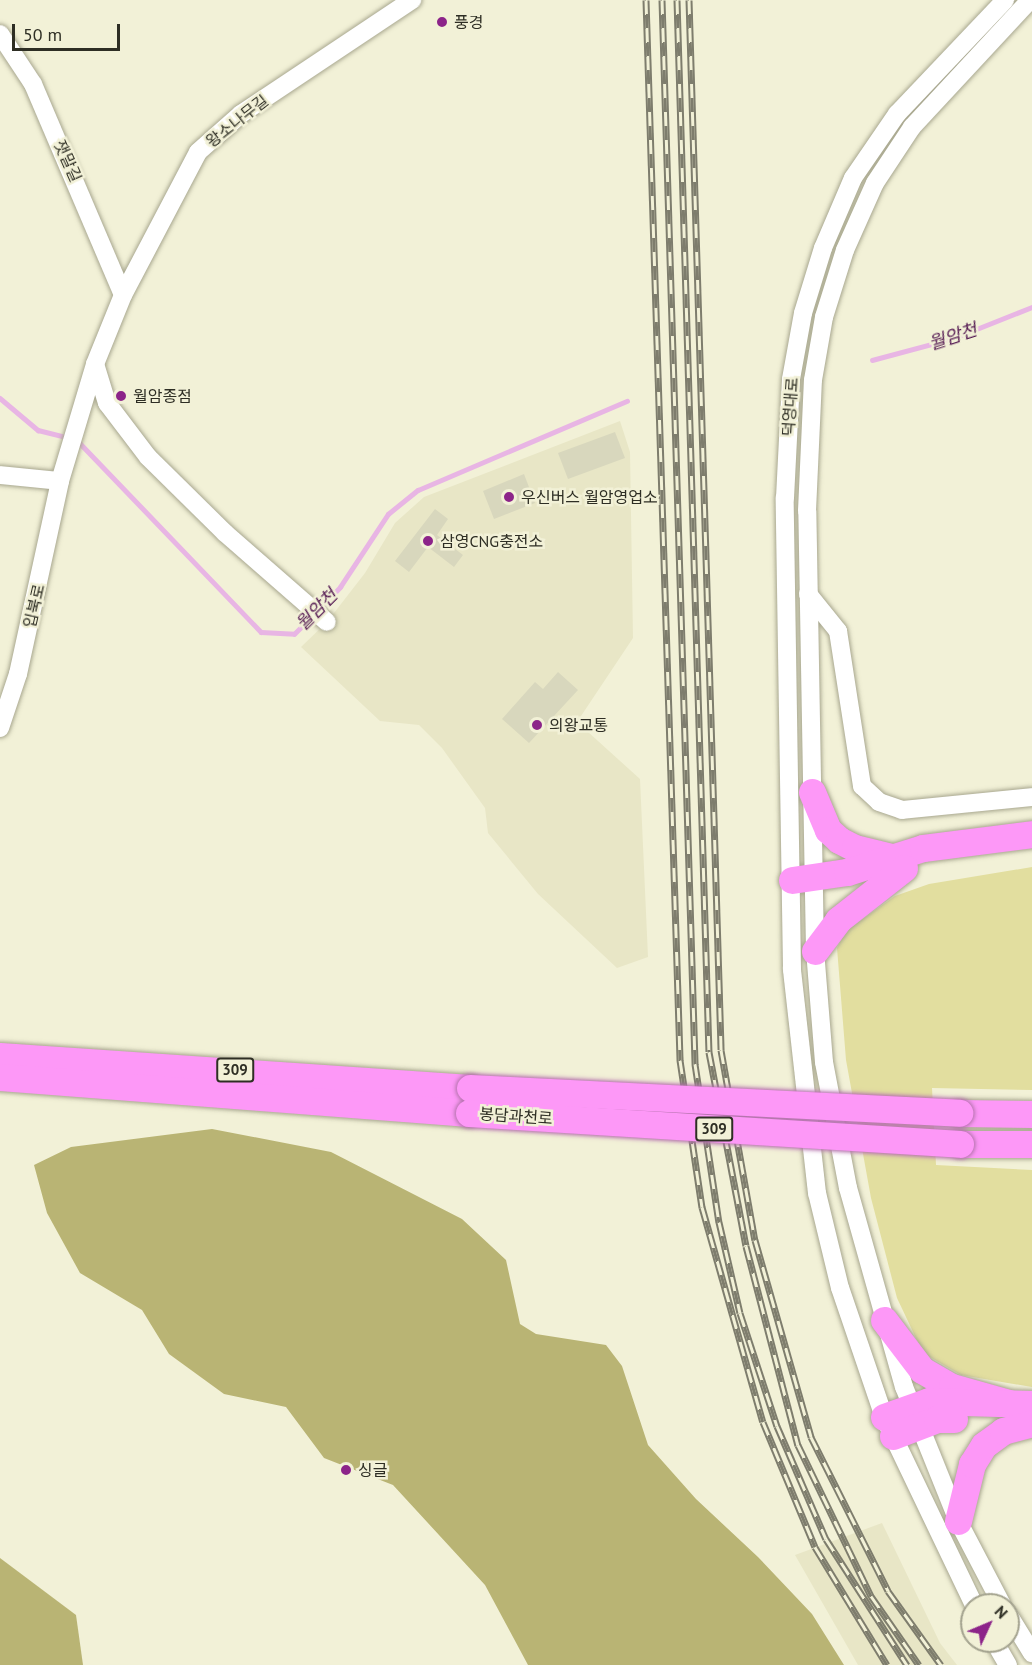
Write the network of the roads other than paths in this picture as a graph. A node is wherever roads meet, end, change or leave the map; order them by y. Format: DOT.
graph roads {
  1 [pos="412,0"];
  2 [pos="1030,0"];
  3 [pos="998,3"];
  4 [pos="1002,29"];
  5 [pos="0,34"];
  6 [pos="123,295"];
  7 [pos="94,364"];
  8 [pos="81,405"];
  9 [pos="0,475"];
  10 [pos="60,481"];
  11 [pos="808,594"];
  12 [pos="327,622"];
  13 [pos="0,728"];
  14 [pos="812,792"];
  15 [pos="1032,796"];
  16 [pos="1032,834"];
  17 [pos="1032,851"];
  18 [pos="899,863"];
  19 [pos="802,879"];
  20 [pos="815,951"];
  21 [pos="0,1056"];
  22 [pos="0,1077"];
  23 [pos="469,1101"];
  24 [pos="1032,1114"];
  25 [pos="1032,1144"];
  26 [pos="884,1320"];
  27 [pos="1020,1403"];
  28 [pos="915,1416"];
  29 [pos="1032,1423"];
  30 [pos="889,1426"];
  31 [pos="958,1521"];
  32 [pos="968,1593"];
  33 [pos="996,1593"];
  34 [pos="1020,1634"];
  35 [pos="1032,1653"];
  1 -- 6 [label="street, 왕소나무길"];
  2 -- 4 [label="street, 덕영대로"];
  3 -- 4 [label="street"];
  3 -- 19 [label="street, 덕영대로"];
  4 -- 11 [label="street, 덕영대로"];
  5 -- 6 [label="street, 잿말길"];
  6 -- 7 [label="street, 왕소나무길"];
  7 -- 8 [label="street, 왕소나무길"];
  7 -- 12 [label="street"];
  8 -- 10 [label="street, 입북로"];
  9 -- 10 [label="street"];
  10 -- 13 [label="street, 입북로"];
  11 -- 14 [label="street, 덕영대로"];
  11 -- 15 [label="street"];
  14 -- 18 [label="highway"];
  14 -- 19 [label="street, 덕영대로"];
  16 -- 18 [label="highway"];
  17 -- 18 [label="highway"];
  18 -- 19 [label="highway"];
  18 -- 20 [label="highway"];
  19 -- 20 [label="street"];
  19 -- 30 [label="street"];
  20 -- 26 [label="street"];
  21 -- 23 [label="highway, 봉담과천로 / 309"];
  22 -- 23 [label="highway, 봉담과천로 / 309"];
  23 -- 24 [label="highway, 봉담과천로 / 309, bridge"];
  23 -- 25 [label="highway, 봉담과천로 / 309, bridge"];
  26 -- 27 [label="highway"];
  26 -- 28 [label="street"];
  27 -- 28 [label="highway"];
  28 -- 29 [label="highway"];
  28 -- 30 [label="highway"];
  28 -- 31 [label="street"];
  29 -- 31 [label="highway"];
  30 -- 32 [label="street"];
  31 -- 33 [label="street"];
  34 -- 35 [label="street"];
}
